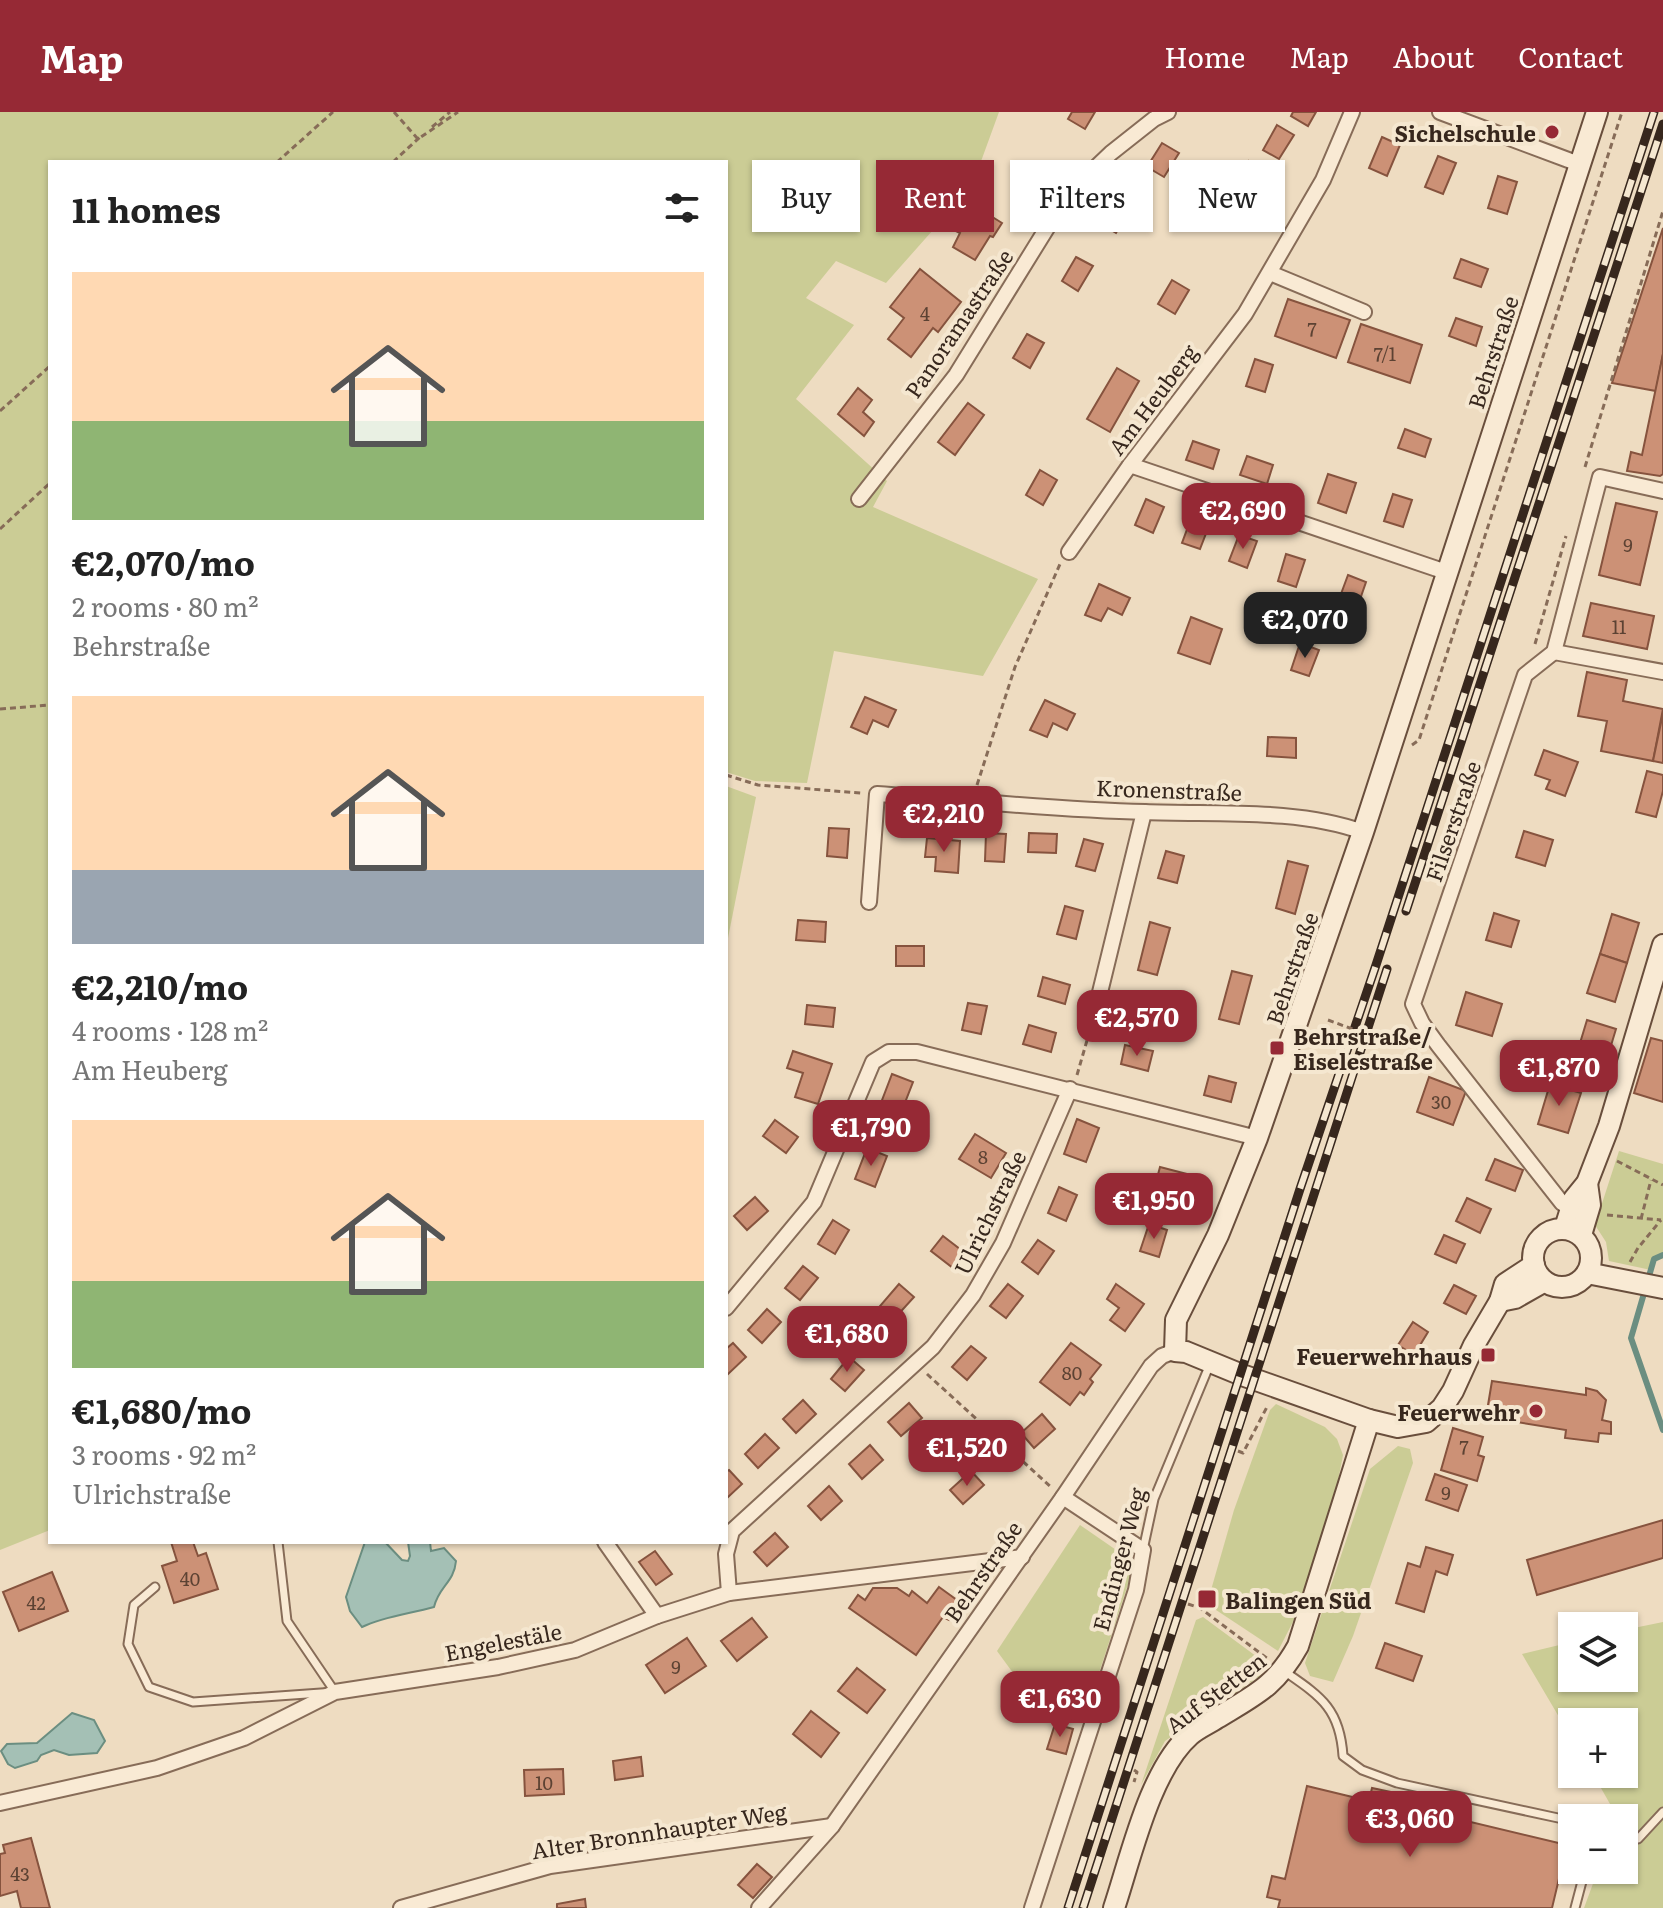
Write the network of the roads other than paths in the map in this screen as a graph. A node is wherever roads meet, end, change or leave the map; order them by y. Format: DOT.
graph roads {
  1 [pos="1168,112"];
  2 [pos="1352,112"];
  3 [pos="1440,112"];
  4 [pos="1597,112"];
  5 [pos="1579,164"];
  6 [pos="1270,273"];
  7 [pos="1364,312"];
  8 [pos="1130,465"];
  9 [pos="1663,491"];
  10 [pos="859,499"];
  11 [pos="1069,552"];
  12 [pos="1446,572"];
  13 [pos="1554,652"];
  14 [pos="1663,672"];
  15 [pos="1144,812"];
  16 [pos="1363,832"];
  17 [pos="869,902"];
  18 [pos="1663,945"];
  19 [pos="1093,1021"];
  20 [pos="1070,1089"];
  21 [pos="1257,1138"];
  22 [pos="1581,1206"];
  23 [pos="1573,1231"];
  24 [pos="1539,1273"];
  25 [pos="1587,1273"];
  26 [pos="1663,1288"];
  27 [pos="728,1306"];
  28 [pos="1175,1351"];
  29 [pos="1211,1362"];
  30 [pos="1369,1420"];
  31 [pos="1063,1497"];
  32 [pos="278,1544"];
  33 [pos="606,1544"];
  34 [pos="1143,1550"];
  35 [pos="1022,1557"];
  36 [pos="155,1587"];
  37 [pos="729,1593"];
  38 [pos="657,1616"];
  39 [pos="1284,1671"];
  40 [pos="335,1692"];
  41 [pos="0,1803"];
  42 [pos="1663,1812"];
  43 [pos="1558,1818"];
  44 [pos="832,1826"];
  45 [pos="1638,1839"];
  46 [pos="1581,1884"];
  47 [pos="401,1908"];
  48 [pos="759,1908"];
  49 [pos="1032,1908"];
  50 [pos="1114,1908"];
  51 [pos="1575,1908"];
  1 -- 10 [label="street, Panoramastraße"];
  2 -- 6 [label="street, Am Heuberg"];
  3 -- 5 [label="street"];
  4 -- 5 [label="street, Behrstraße"];
  5 -- 12 [label="street, Behrstraße"];
  6 -- 7 [label="street"];
  6 -- 8 [label="street, Am Heuberg"];
  8 -- 11 [label="street, Am Heuberg"];
  8 -- 12 [label="street"];
  9 -- 13 [label="street"];
  12 -- 16 [label="street, Behrstraße"];
  13 -- 14 [label="street"];
  13 -- 22 [label="street, Filserstraße"];
  15 -- 16 [label="street, Kronenstraße"];
  15 -- 17 [label="street, Kronenstraße"];
  15 -- 19 [label="street"];
  16 -- 21 [label="street, Behrstraße"];
  18 -- 22 [label="street"];
  20 -- 21 [label="street"];
  20 -- 27 [label="street"];
  20 -- 37 [label="street, Ulrichstraße"];
  21 -- 28 [label="street, Behrstraße"];
  22 -- 23 [label="street"];
  23 -- 24 [label="street"];
  23 -- 25 [label="street"];
  24 -- 25 [label="street"];
  24 -- 30 [label="street"];
  25 -- 26 [label="street"];
  28 -- 29 [label="street"];
  28 -- 31 [label="street, Behrstraße"];
  29 -- 30 [label="street"];
  29 -- 34 [label="lane, Endinger Weg"];
  30 -- 39 [label="street, Auf Stetten"];
  31 -- 34 [label="street"];
  31 -- 35 [label="street, Behrstraße"];
  32 -- 40 [label="lane"];
  33 -- 38 [label="street"];
  34 -- 49 [label="street, Endinger Weg"];
  35 -- 37 [label="street, Engelestäle"];
  35 -- 44 [label="street, Behrstraße"];
  36 -- 40 [label="lane"];
  37 -- 38 [label="street, Engelestäle"];
  38 -- 40 [label="street, Engelestäle"];
  39 -- 43 [label="lane"];
  39 -- 50 [label="street, Auf Stetten"];
  40 -- 41 [label="street, Engelestäle"];
  42 -- 45 [label="lane"];
  44 -- 47 [label="street, Alter Bronnhaupter Weg"];
  44 -- 48 [label="street, Behrstraße"];
  46 -- 51 [label="lane"];
}
